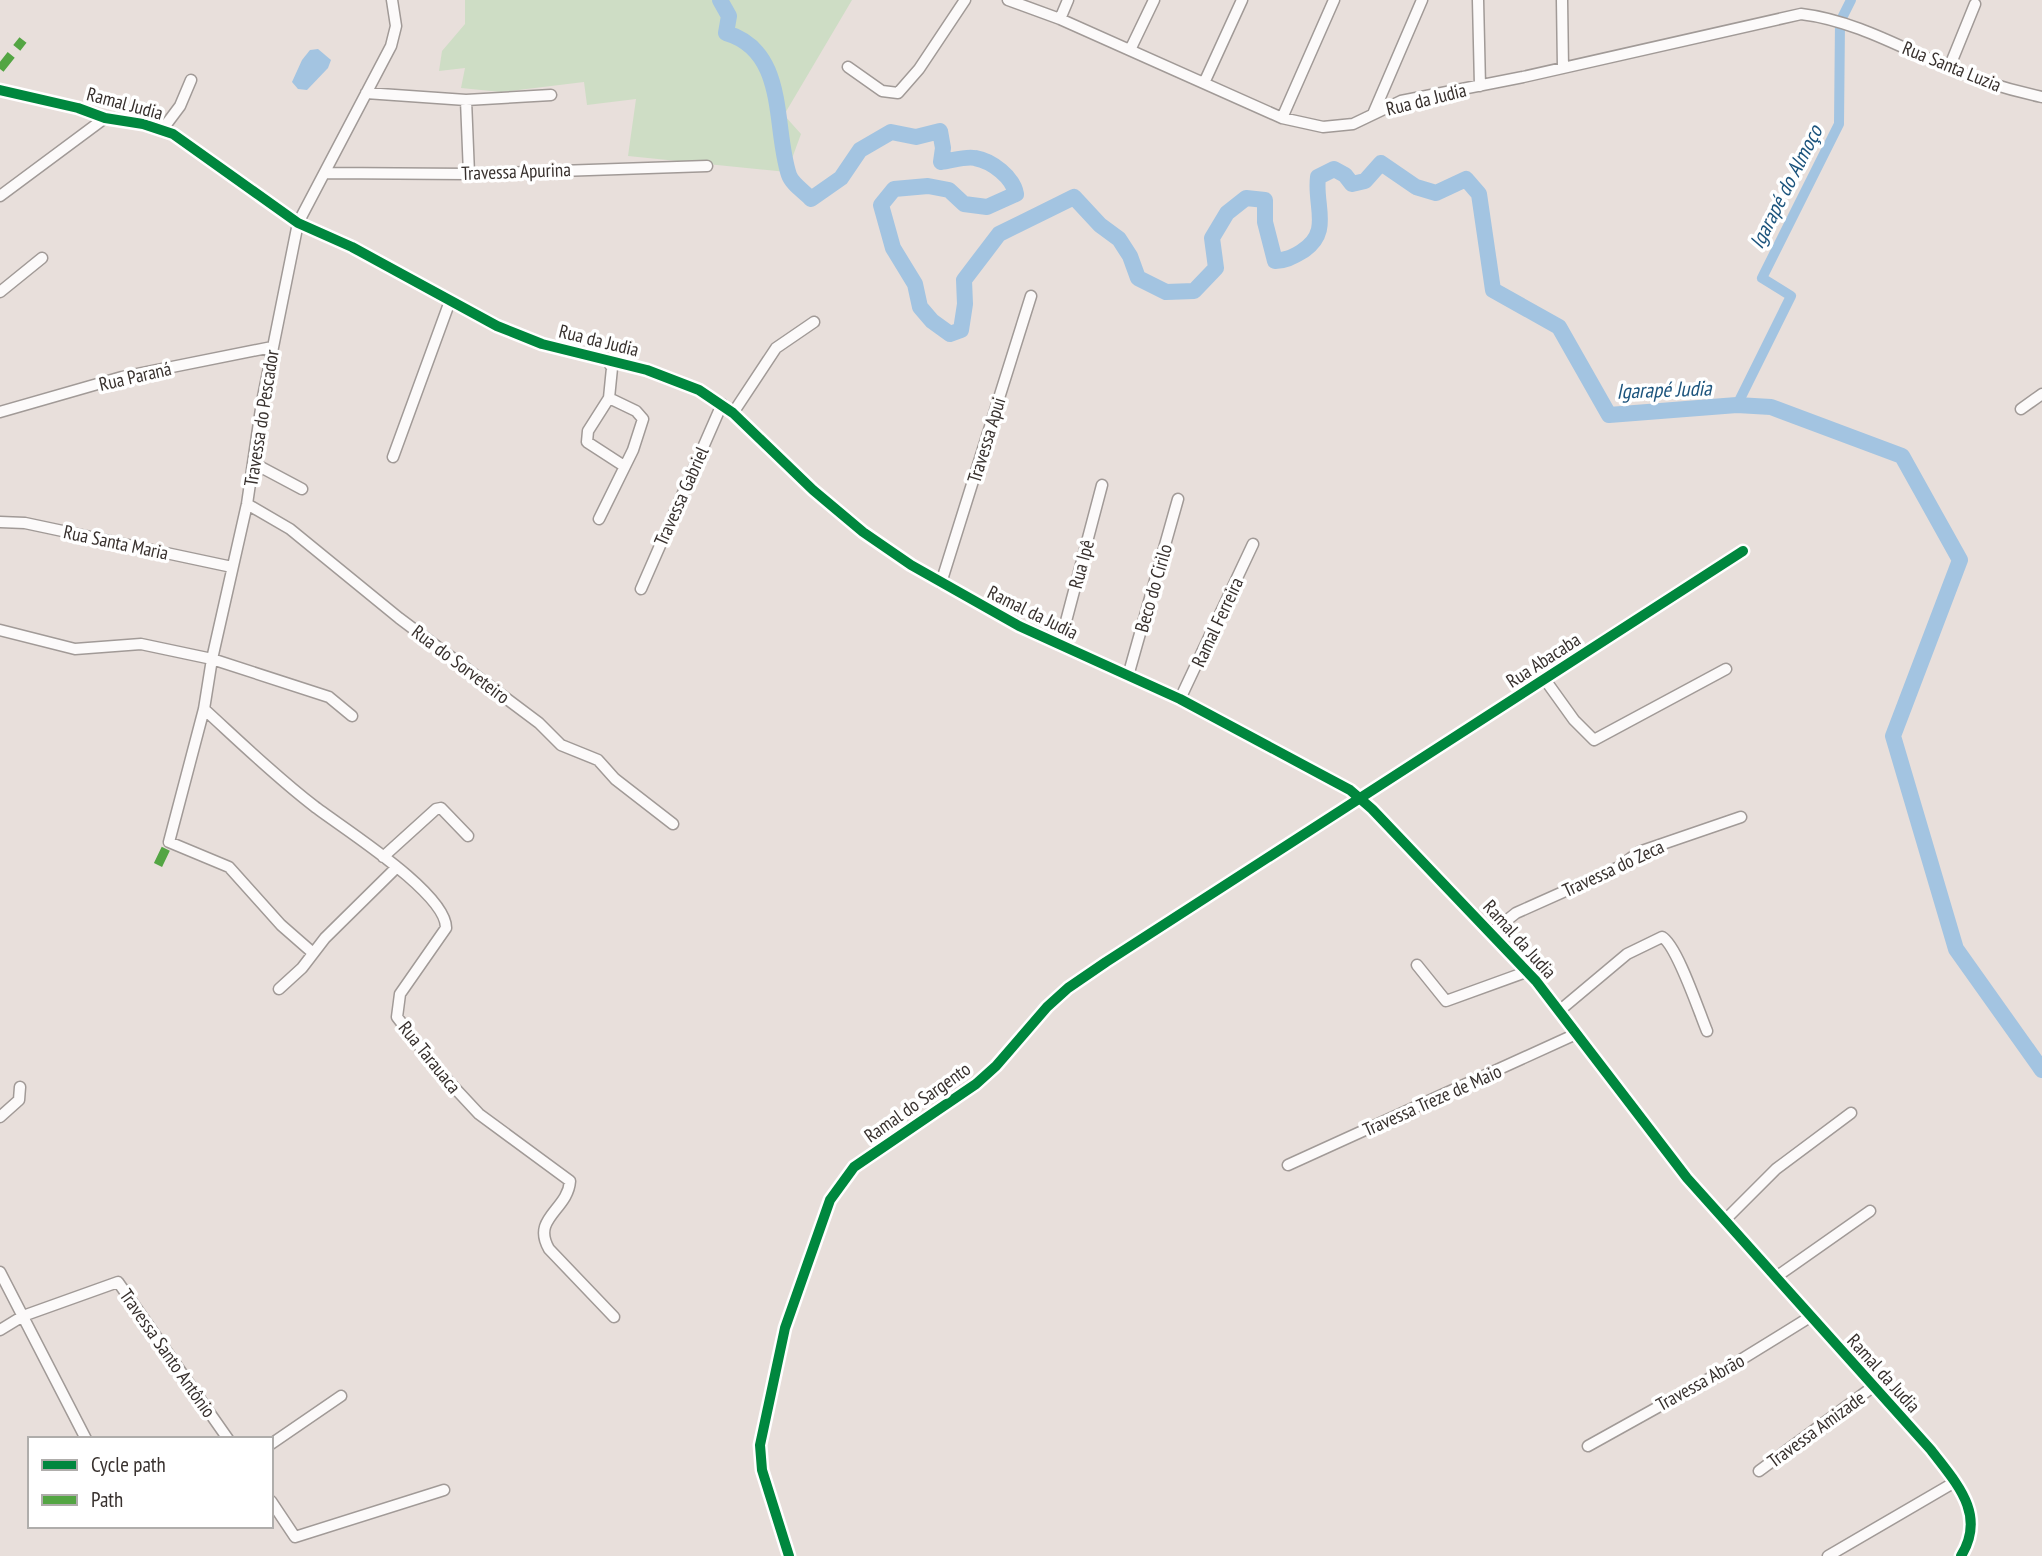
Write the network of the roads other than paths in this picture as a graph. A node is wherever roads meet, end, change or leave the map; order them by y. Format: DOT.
graph roads {
  1 [pos="965,0"];
  2 [pos="1007,0"];
  3 [pos="1068,0"];
  4 [pos="1154,0"];
  5 [pos="1242,0"];
  6 [pos="1335,0"];
  7 [pos="1422,0"];
  8 [pos="1478,0"];
  9 [pos="1562,0"];
  10 [pos="1975,4"];
  11 [pos="393,5"];
  12 [pos="1060,19"];
  13 [pos="1863,31"];
  14 [pos="1130,50"];
  15 [pos="848,67"];
  16 [pos="1563,68"];
  17 [pos="1950,68"];
  18 [pos="191,80"];
  19 [pos="1204,83"];
  20 [pos="1480,86"];
  21 [pos="0,90"];
  22 [pos="366,93"];
  23 [pos="551,95"];
  24 [pos="2042,97"];
  25 [pos="466,100"];
  26 [pos="1373,114"];
  27 [pos="105,118"];
  28 [pos="1282,118"];
  29 [pos="162,130"];
  30 [pos="707,166"];
  31 [pos="325,173"];
  32 [pos="469,173"];
  33 [pos="0,196"];
  34 [pos="298,223"];
  35 [pos="42,258"];
  36 [pos="0,292"];
  37 [pos="1031,296"];
  38 [pos="450,301"];
  39 [pos="814,321"];
  40 [pos="272,347"];
  41 [pos="607,359"];
  42 [pos="2042,394"];
  43 [pos="609,398"];
  44 [pos="722,404"];
  45 [pos="2021,409"];
  46 [pos="0,412"];
  47 [pos="733,413"];
  48 [pos="393,457"];
  49 [pos="255,464"];
  50 [pos="625,466"];
  51 [pos="1102,485"];
  52 [pos="302,489"];
  53 [pos="1178,499"];
  54 [pos="247,504"];
  55 [pos="599,519"];
  56 [pos="0,522"];
  57 [pos="863,533"];
  58 [pos="1253,544"];
  59 [pos="1743,551"];
  60 [pos="232,567"];
  61 [pos="941,583"];
  62 [pos="641,589"];
  63 [pos="0,630"];
  64 [pos="1060,644"];
  65 [pos="212,659"];
  66 [pos="1726,669"];
  67 [pos="1128,676"];
  68 [pos="1546,681"];
  69 [pos="1180,699"];
  70 [pos="204,709"];
  71 [pos="352,716"];
  72 [pos="1362,799"];
  73 [pos="1741,817"];
  74 [pos="673,824"];
  75 [pos="468,836"];
  76 [pos="383,857"];
  77 [pos="397,867"];
  78 [pos="1492,932"];
  79 [pos="313,953"];
  80 [pos="1417,965"];
  81 [pos="1526,972"];
  82 [pos="279,989"];
  83 [pos="1559,1011"];
  84 [pos="1707,1031"];
  85 [pos="1576,1034"];
  86 [pos="20,1087"];
  87 [pos="1851,1113"];
  88 [pos="0,1117"];
  89 [pos="1288,1165"];
  90 [pos="1870,1211"];
  91 [pos="1726,1219"];
  92 [pos="0,1272"];
  93 [pos="1776,1278"];
  94 [pos="23,1316"];
  95 [pos="614,1317"];
  96 [pos="1810,1317"];
  97 [pos="0,1330"];
  98 [pos="1874,1386"];
  99 [pos="341,1396"];
  100 [pos="85,1437"];
  101 [pos="227,1437"];
  102 [pos="273,1443"];
  103 [pos="1588,1446"];
  104 [pos="1759,1471"];
  105 [pos="1955,1482"];
  106 [pos="444,1490"];
  107 [pos="273,1504"];
  108 [pos="789,1556"];
  109 [pos="1828,1556"];
  110 [pos="1961,1556"];
  1 -- 15 [label="street"];
  2 -- 12 [label="street, Rua da Judia"];
  3 -- 12 [label="street"];
  4 -- 14 [label="street"];
  5 -- 19 [label="street"];
  6 -- 28 [label="street"];
  7 -- 26 [label="street"];
  8 -- 20 [label="street"];
  9 -- 16 [label="street"];
  10 -- 17 [label="street"];
  11 -- 22 [label="street, Travessa do Pescador"];
  12 -- 14 [label="street, Rua da Judia"];
  13 -- 16 [label="street, Rua da Judia"];
  13 -- 17 [label="street, Rua Santa Luzia"];
  14 -- 19 [label="street, Rua da Judia"];
  16 -- 20 [label="street, Rua da Judia"];
  17 -- 24 [label="street, Rua Santa Luzia"];
  18 -- 29 [label="street"];
  19 -- 28 [label="street, Rua da Judia"];
  20 -- 26 [label="street, Rua da Judia"];
  21 -- 27 [label="street, Ramal Judia"];
  22 -- 25 [label="street"];
  22 -- 31 [label="street, Travessa do Pescador"];
  23 -- 25 [label="street"];
  25 -- 32 [label="street"];
  26 -- 28 [label="street, Rua da Judia"];
  27 -- 29 [label="street, Ramal Judia"];
  27 -- 33 [label="street"];
  29 -- 34 [label="street, Ramal Judia"];
  30 -- 32 [label="street, Travessa Apurina"];
  31 -- 32 [label="street, Travessa Apurina"];
  31 -- 34 [label="street, Travessa do Pescador"];
  34 -- 38 [label="street, Rua da Judia"];
  34 -- 40 [label="street, Travessa do Pescador"];
  35 -- 36 [label="street"];
  37 -- 61 [label="street, Travessa Apui"];
  38 -- 41 [label="street, Rua da Judia"];
  38 -- 48 [label="street"];
  39 -- 47 [label="street"];
  40 -- 46 [label="street, Rua Paraná"];
  40 -- 49 [label="street, Travessa do Pescador"];
  41 -- 43 [label="street"];
  41 -- 44 [label="street, Rua da Judia"];
  42 -- 45 [label="street"];
  43 -- 50 [label="street"];
  43 -- 50 [label="street"];
  44 -- 47 [label="street, Rua da Judia"];
  44 -- 62 [label="street, Travessa Gabriel"];
  47 -- 57 [label="street, Rua da Judia"];
  49 -- 52 [label="street"];
  49 -- 54 [label="street, Travessa do Pescador"];
  50 -- 55 [label="street"];
  51 -- 64 [label="street, Rua Ipê"];
  53 -- 67 [label="street, Beco do Cirilo"];
  54 -- 60 [label="street, Travessa do Pescador"];
  54 -- 74 [label="street, Rua do Sorveteiro"];
  56 -- 60 [label="street, Rua Santa Maria"];
  57 -- 61 [label="street, Ramal da Judia"];
  58 -- 69 [label="street, Ramal Ferreira"];
  59 -- 68 [label="street, Rua Abacaba"];
  60 -- 65 [label="street, Travessa do Pescador"];
  61 -- 64 [label="street, Ramal da Judia"];
  63 -- 65 [label="street"];
  64 -- 67 [label="street, Ramal da Judia"];
  65 -- 70 [label="street, Travessa do Pescador"];
  65 -- 71 [label="street"];
  66 -- 68 [label="street"];
  67 -- 69 [label="street, Ramal da Judia"];
  68 -- 72 [label="street, Rua Abacaba"];
  69 -- 72 [label="street, Ramal da Judia"];
  70 -- 76 [label="street, Rua Tarauaca"];
  70 -- 79 [label="street, Travessa do Pescador"];
  72 -- 78 [label="street, Ramal da Judia"];
  72 -- 108 [label="street, Ramal do Sargento"];
  73 -- 78 [label="street, Travessa do Zeca"];
  75 -- 76 [label="street"];
  76 -- 77 [label="street, Rua Tarauaca"];
  77 -- 79 [label="street"];
  77 -- 95 [label="street, Rua Tarauaca"];
  78 -- 81 [label="street, Ramal da Judia"];
  79 -- 82 [label="street"];
  80 -- 81 [label="street"];
  81 -- 83 [label="street, Ramal da Judia"];
  83 -- 84 [label="street"];
  83 -- 85 [label="street, Ramal da Judia"];
  85 -- 89 [label="street, Travessa Treze de Maio"];
  85 -- 91 [label="street, Ramal da Judia"];
  86 -- 88 [label="street"];
  87 -- 91 [label="street"];
  90 -- 93 [label="street"];
  91 -- 93 [label="street, Ramal da Judia"];
  92 -- 94 [label="street"];
  93 -- 96 [label="street, Ramal da Judia"];
  94 -- 97 [label="street, Travessa Santo Antônio"];
  94 -- 100 [label="street"];
  94 -- 101 [label="street, Travessa Santo Antônio"];
  96 -- 98 [label="street, Ramal da Judia"];
  96 -- 103 [label="street, Travessa Abrão"];
  98 -- 104 [label="street, Travessa Amizade"];
  98 -- 105 [label="street, Ramal da Judia"];
  99 -- 102 [label="street"];
  105 -- 109 [label="street"];
  105 -- 110 [label="street, Ramal da Judia"];
  106 -- 107 [label="street"];
}
